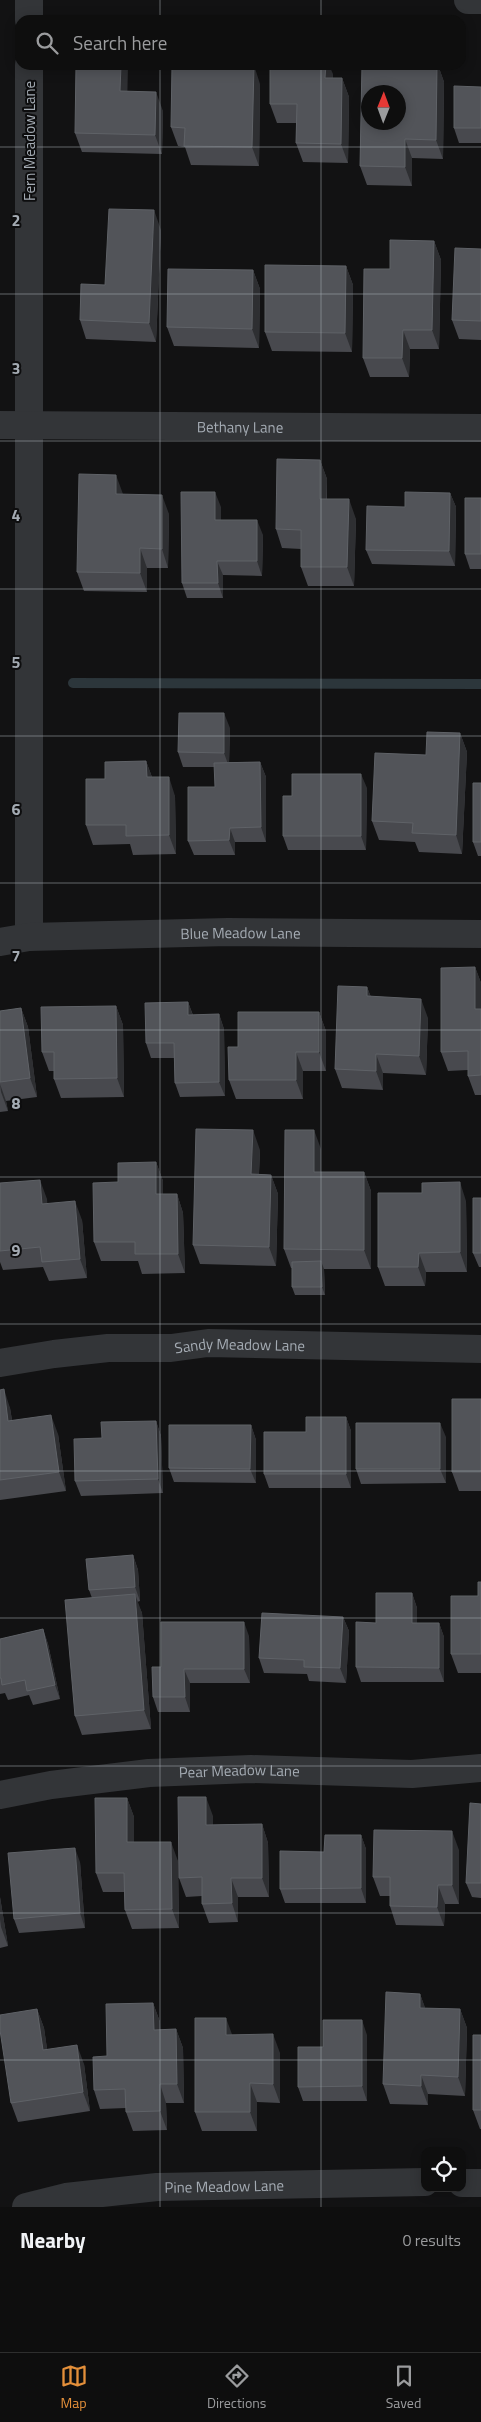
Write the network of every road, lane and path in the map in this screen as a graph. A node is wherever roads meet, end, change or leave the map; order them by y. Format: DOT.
graph roads {
  1 [pos="29,0"];
  2 [pos="468,0"];
  3 [pos="481,0"];
  4 [pos="29,15"];
  5 [pos="29,70"];
  6 [pos="0,425"];
  7 [pos="28,425"];
  8 [pos="481,428"];
  9 [pos="481,934"];
  10 [pos="29,937"];
  11 [pos="0,942"];
  12 [pos="481,1349"];
  13 [pos="0,1364"];
  14 [pos="481,1768"];
  15 [pos="0,1795"];
  16 [pos="421,2182"];
  17 [pos="466,2183"];
  18 [pos="481,2183"];
  19 [pos="26,2207"];
  1 -- 4 [label="street"];
  2 -- 3 [label="street"];
  5 -- 7 [label="street, Fern Meadow Lane"];
  6 -- 7 [label="street, Bethany Lane"];
  7 -- 8 [label="street, Bethany Lane"];
  7 -- 10 [label="street, Fern Meadow Lane"];
  9 -- 10 [label="street, Blue Meadow Lane"];
  10 -- 11 [label="street, Blue Meadow Lane"];
  12 -- 13 [label="street, Sandy Meadow Lane"];
  14 -- 15 [label="street, Pear Meadow Lane"];
  16 -- 19 [label="street, Pine Meadow Lane"];
  17 -- 18 [label="street"];
}
